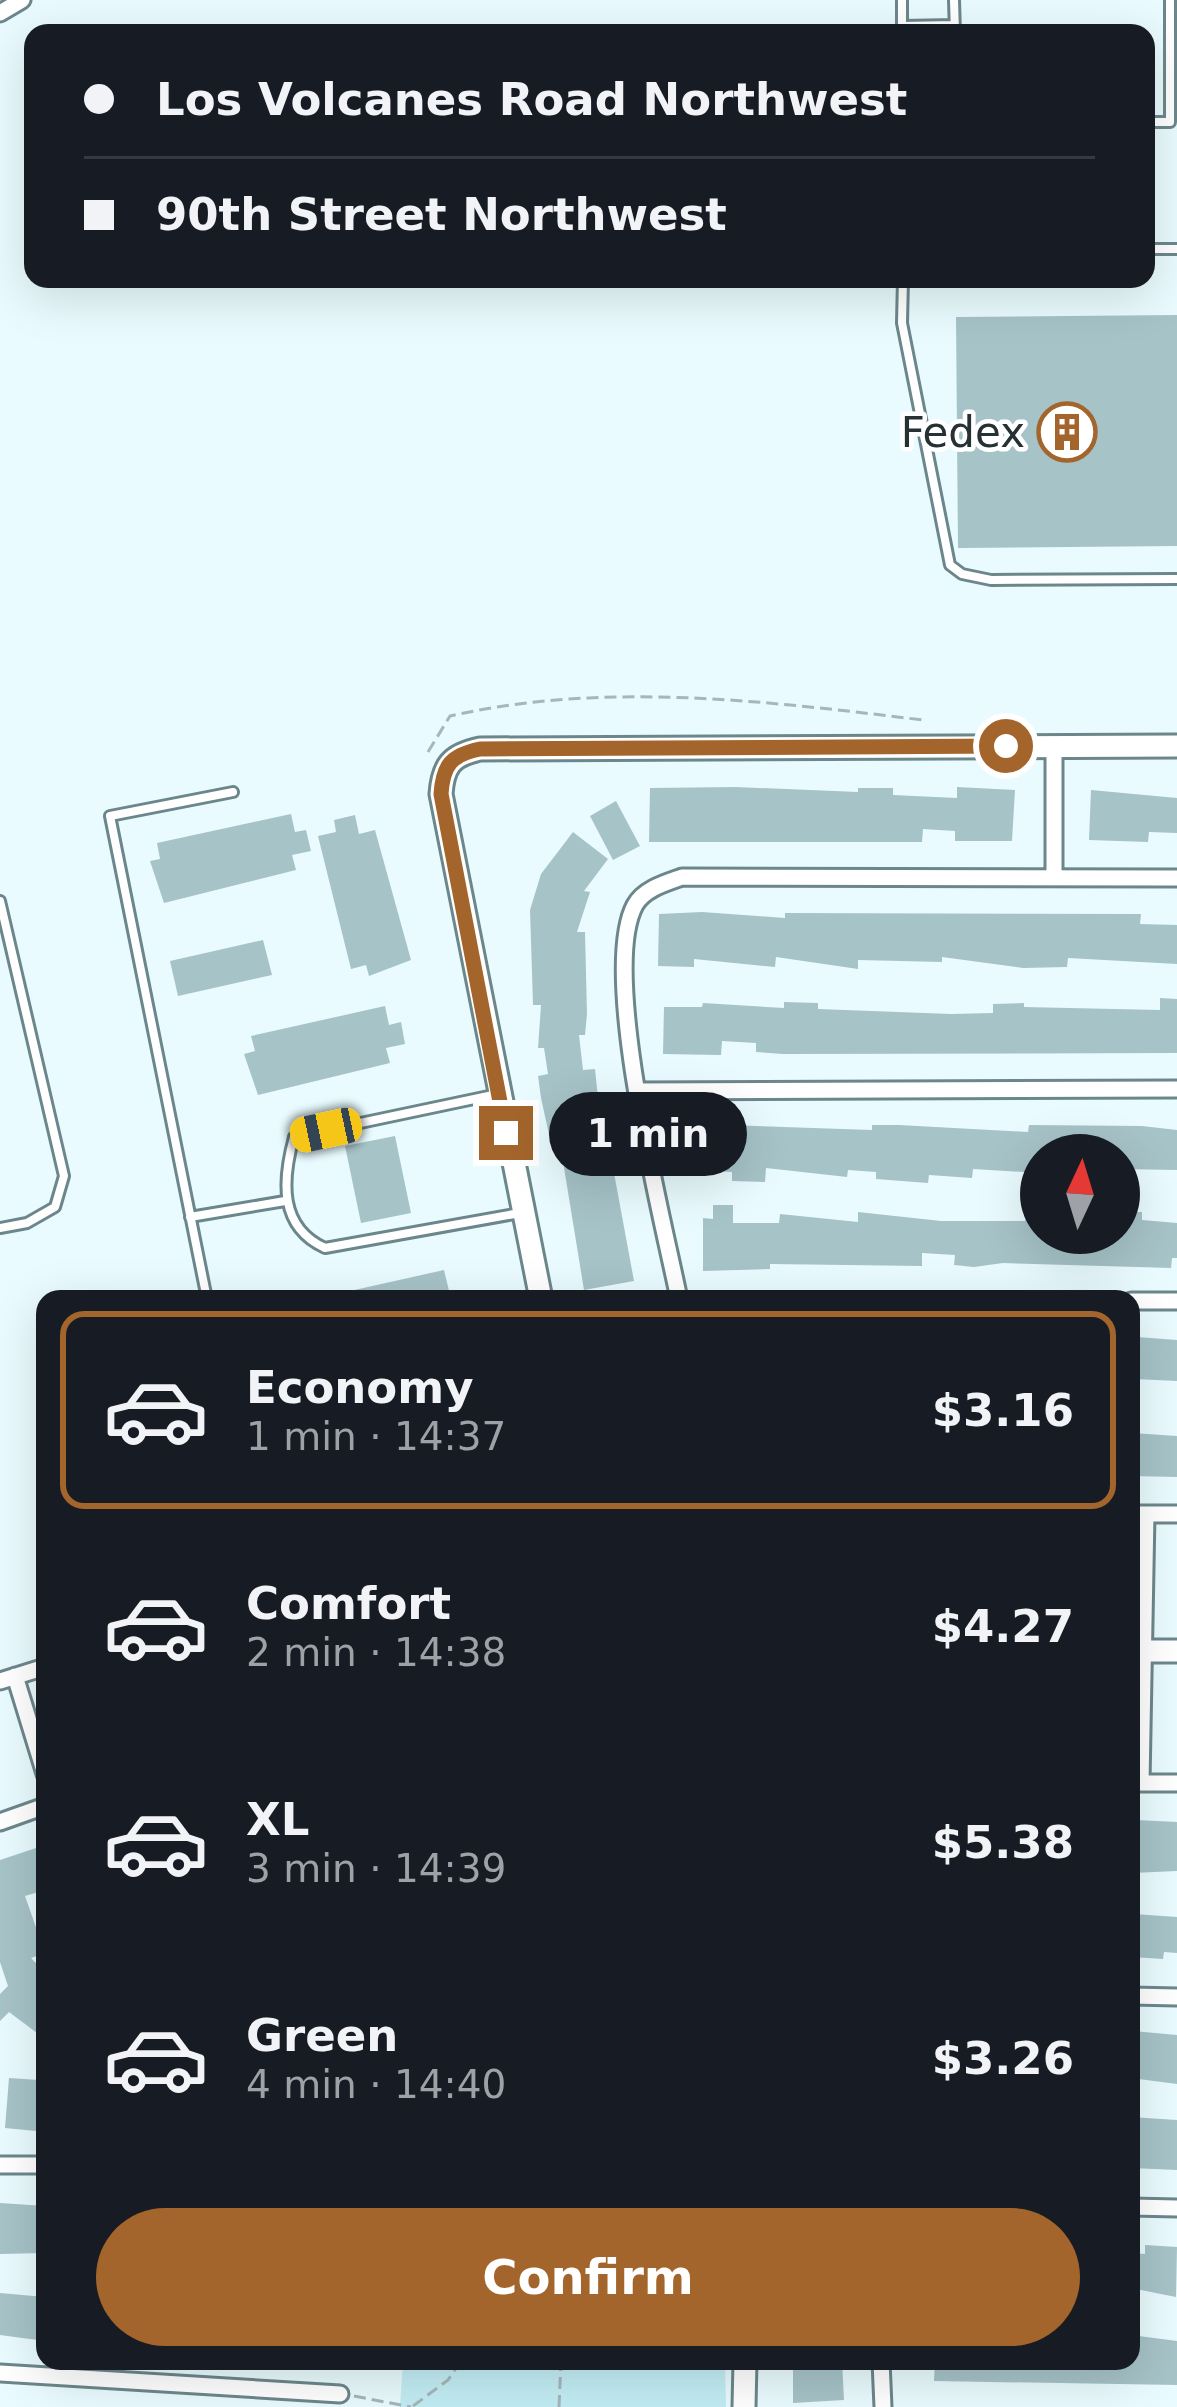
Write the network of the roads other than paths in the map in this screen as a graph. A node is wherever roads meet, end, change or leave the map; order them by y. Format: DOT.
graph roads {
  1 [pos="22,0"];
  2 [pos="1170,0"];
  3 [pos="0,13"];
  4 [pos="1174,22"];
  5 [pos="1155,122"];
  6 [pos="903,288"];
  7 [pos="1177,580"];
  8 [pos="1054,745"];
  9 [pos="1177,746"];
  10 [pos="233,792"];
  11 [pos="1054,878"];
  12 [pos="1177,878"];
  13 [pos="0,902"];
  14 [pos="1177,1089"];
  15 [pos="637,1091"];
  16 [pos="498,1094"];
  17 [pos="285,1201"];
  18 [pos="521,1213"];
  19 [pos="190,1217"];
  20 [pos="0,1228"];
  21 [pos="204,1290"];
  22 [pos="539,1290"];
  23 [pos="677,1290"];
  24 [pos="1140,1301"];
  25 [pos="1177,1301"];
  26 [pos="1140,1514"];
  27 [pos="1177,1514"];
  28 [pos="1140,1651"];
  29 [pos="1177,1651"];
  30 [pos="36,1669"];
  31 [pos="7,1678"];
  32 [pos="36,1751"];
  33 [pos="1140,1783"];
  34 [pos="1177,1783"];
  35 [pos="36,1809"];
  36 [pos="0,1822"];
  37 [pos="1140,1996"];
  38 [pos="1177,1997"];
  39 [pos="0,2165"];
  40 [pos="36,2165"];
  41 [pos="1140,2207"];
  42 [pos="1177,2208"];
  43 [pos="745,2370"];
  44 [pos="881,2370"];
  45 [pos="0,2373"];
  46 [pos="340,2394"];
  47 [pos="744,2407"];
  48 [pos="883,2407"];
  1 -- 3 [label="street"];
  2 -- 4 [label="lane"];
  4 -- 5 [label="lane"];
  6 -- 7 [label="lane"];
  8 -- 9 [label="street"];
  8 -- 11 [label="street"];
  8 -- 16 [label="street"];
  10 -- 19 [label="lane"];
  11 -- 12 [label="street"];
  11 -- 15 [label="street"];
  13 -- 20 [label="lane"];
  14 -- 15 [label="street"];
  15 -- 23 [label="street"];
  16 -- 17 [label="lane"];
  16 -- 18 [label="street"];
  17 -- 18 [label="lane"];
  17 -- 19 [label="lane"];
  18 -- 22 [label="street"];
  19 -- 21 [label="lane"];
  24 -- 25 [label="street"];
  26 -- 27 [label="street"];
  28 -- 29 [label="street"];
  30 -- 31 [label="street"];
  31 -- 32 [label="street"];
  33 -- 34 [label="street"];
  35 -- 36 [label="street"];
  37 -- 38 [label="street"];
  39 -- 40 [label="street"];
  41 -- 42 [label="street"];
  43 -- 47 [label="street"];
  44 -- 48 [label="street"];
  45 -- 46 [label="street"];
}
